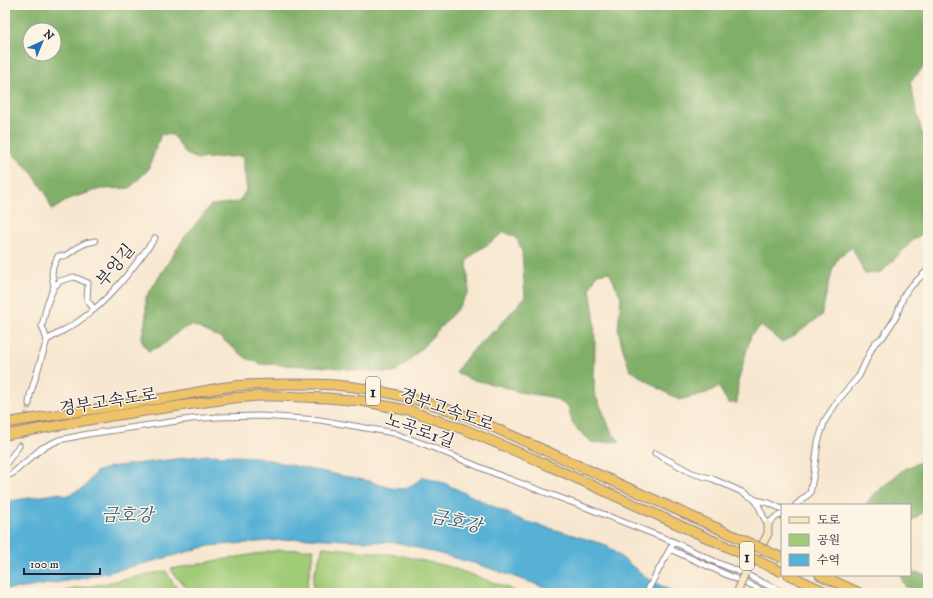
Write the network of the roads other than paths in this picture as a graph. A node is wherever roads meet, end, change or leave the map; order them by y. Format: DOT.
graph roads {
  1 [pos="155,238"];
  2 [pos="95,241"];
  3 [pos="928,270"];
  4 [pos="54,287"];
  5 [pos="94,309"];
  6 [pos="47,340"];
  7 [pos="29,404"];
  8 [pos="5,423"];
  9 [pos="5,435"];
  10 [pos="18,446"];
  11 [pos="655,453"];
  12 [pos="5,465"];
  13 [pos="5,477"];
  14 [pos="756,500"];
  15 [pos="797,504"];
  16 [pos="781,509"];
  17 [pos="781,514"];
  18 [pos="768,524"];
  19 [pos="674,542"];
  20 [pos="670,548"];
  21 [pos="781,558"];
  22 [pos="781,572"];
  23 [pos="745,574"];
  24 [pos="791,576"];
  25 [pos="822,576"];
  26 [pos="646,593"];
  27 [pos="737,593"];
  28 [pos="768,593"];
  29 [pos="784,593"];
  30 [pos="828,593"];
  31 [pos="860,593"];
  1 -- 5 [label="street, 부엉길"];
  2 -- 4 [label="street, 부엉길"];
  3 -- 15 [label="street"];
  4 -- 5 [label="street, 부엉길"];
  4 -- 6 [label="street, 부엉길"];
  5 -- 6 [label="street, 부엉길"];
  6 -- 7 [label="street, 부엉길"];
  8 -- 21 [label="highway, 경부고속도로 / 1, bridge"];
  9 -- 22 [label="highway, 경부고속도로 / 1, bridge"];
  10 -- 12 [label="street"];
  11 -- 14 [label="street"];
  13 -- 19 [label="street, 노곡로1길"];
  14 -- 16 [label="street"];
  14 -- 18 [label="street"];
  17 -- 18 [label="street"];
  18 -- 23 [label="main road"];
  19 -- 20 [label="street"];
  19 -- 23 [label="street, 노곡로1길"];
  20 -- 26 [label="street"];
  20 -- 28 [label="street"];
  23 -- 27 [label="main road, bridge"];
  23 -- 29 [label="street, 노곡로1길"];
  24 -- 30 [label="highway"];
  25 -- 31 [label="highway"];
}
